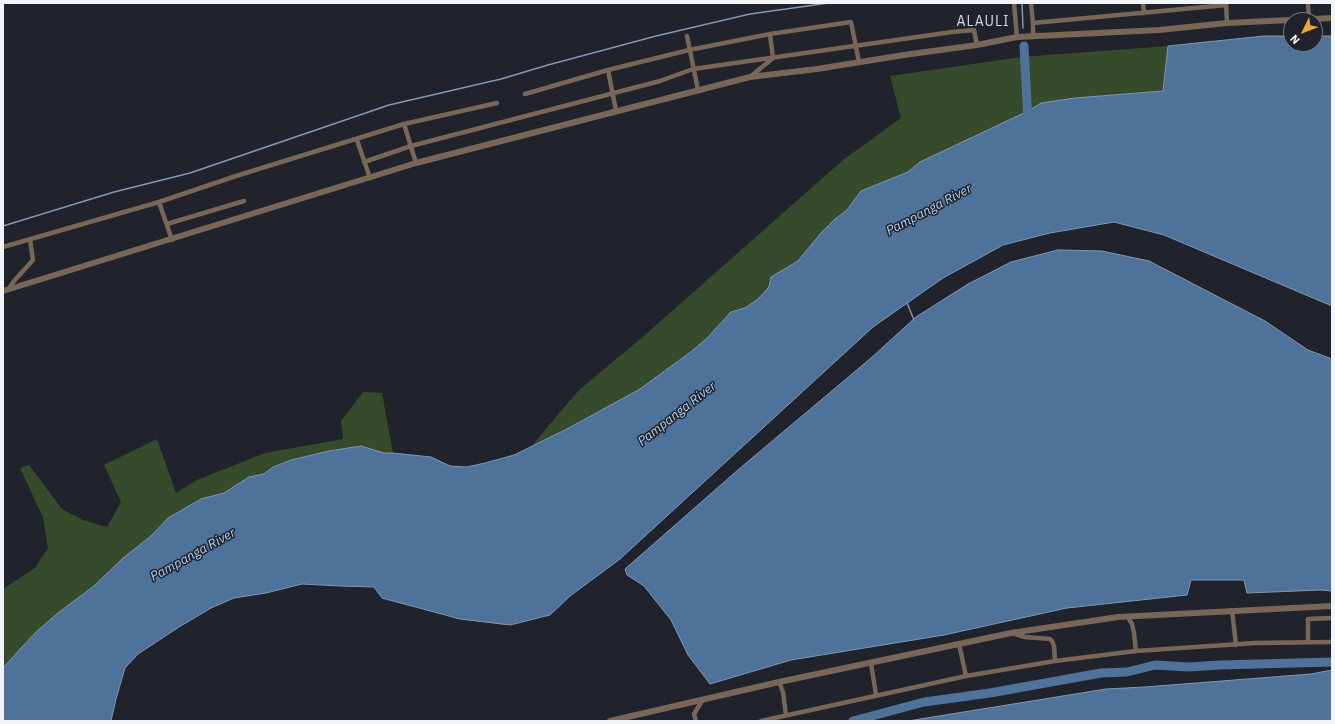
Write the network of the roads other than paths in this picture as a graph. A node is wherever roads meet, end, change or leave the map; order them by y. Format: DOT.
graph roads {
  1 [pos="1014,3"];
  2 [pos="1031,3"];
  3 [pos="1143,3"];
  4 [pos="1226,4"];
  5 [pos="1144,13"];
  6 [pos="1283,20"];
  7 [pos="1033,23"];
  8 [pos="1227,23"];
  9 [pos="770,34"];
  10 [pos="687,36"];
  11 [pos="1033,36"];
  12 [pos="1017,38"];
  13 [pos="977,45"];
  14 [pos="856,47"];
  15 [pos="689,50"];
  16 [pos="773,58"];
  17 [pos="859,62"];
  18 [pos="693,69"];
  19 [pos="608,70"];
  20 [pos="750,77"];
  21 [pos="698,90"];
  22 [pos="612,93"];
  23 [pos="525,94"];
  24 [pos="497,104"];
  25 [pos="616,111"];
  26 [pos="404,124"];
  27 [pos="357,140"];
  28 [pos="411,146"];
  29 [pos="364,162"];
  30 [pos="416,164"];
  31 [pos="370,178"];
  32 [pos="244,201"];
  33 [pos="159,202"];
  34 [pos="167,224"];
  35 [pos="30,239"];
  36 [pos="172,240"];
  37 [pos="3,247"];
  38 [pos="6,291"];
  39 [pos="1332,606"];
  40 [pos="1232,610"];
  41 [pos="1127,616"];
  42 [pos="1332,618"];
  43 [pos="1011,632"];
  44 [pos="1308,642"];
  45 [pos="1332,642"];
  46 [pos="960,644"];
  47 [pos="1236,645"];
  48 [pos="1136,651"];
  49 [pos="1055,661"];
  50 [pos="871,663"];
  51 [pos="966,676"];
  52 [pos="779,682"];
  53 [pos="876,695"];
  54 [pos="703,699"];
  55 [pos="786,715"];
  56 [pos="610,721"];
  57 [pos="696,721"];
  58 [pos="761,721"];
  1 -- 12 [label="street"];
  2 -- 7 [label="street"];
  3 -- 5 [label="street"];
  4 -- 5 [label="street"];
  4 -- 8 [label="street"];
  5 -- 7 [label="street"];
  6 -- 8 [label="street"];
  7 -- 11 [label="street"];
  8 -- 11 [label="street"];
  9 -- 14 [label="street"];
  9 -- 15 [label="street"];
  9 -- 16 [label="street"];
  10 -- 15 [label="street"];
  11 -- 12 [label="street"];
  12 -- 13 [label="street"];
  13 -- 14 [label="street"];
  13 -- 17 [label="street"];
  14 -- 16 [label="street"];
  14 -- 17 [label="street"];
  15 -- 18 [label="street"];
  15 -- 19 [label="street"];
  16 -- 18 [label="street"];
  16 -- 20 [label="street"];
  17 -- 20 [label="street"];
  18 -- 21 [label="street"];
  18 -- 22 [label="street"];
  19 -- 22 [label="street"];
  19 -- 23 [label="street"];
  20 -- 21 [label="street"];
  21 -- 25 [label="street"];
  22 -- 25 [label="street"];
  22 -- 28 [label="street"];
  24 -- 26 [label="street"];
  25 -- 30 [label="street"];
  26 -- 27 [label="street"];
  26 -- 28 [label="street"];
  27 -- 29 [label="street"];
  27 -- 33 [label="street"];
  28 -- 29 [label="street"];
  28 -- 30 [label="street"];
  29 -- 31 [label="street"];
  30 -- 31 [label="street"];
  31 -- 36 [label="street"];
  32 -- 34 [label="street"];
  33 -- 34 [label="street"];
  33 -- 35 [label="street"];
  34 -- 36 [label="street"];
  35 -- 37 [label="street"];
  35 -- 38 [label="street"];
  36 -- 38 [label="street"];
  39 -- 40 [label="street"];
  40 -- 41 [label="street"];
  40 -- 47 [label="street"];
  41 -- 43 [label="street"];
  41 -- 48 [label="street"];
  42 -- 44 [label="street"];
  43 -- 46 [label="street"];
  43 -- 49 [label="street"];
  44 -- 45 [label="street"];
  44 -- 47 [label="street"];
  46 -- 50 [label="street"];
  46 -- 51 [label="street"];
  47 -- 48 [label="street"];
  48 -- 49 [label="street"];
  49 -- 51 [label="street"];
  50 -- 52 [label="street"];
  50 -- 53 [label="street"];
  51 -- 53 [label="street"];
  52 -- 54 [label="street"];
  52 -- 55 [label="street"];
  53 -- 55 [label="street"];
  54 -- 56 [label="street"];
  54 -- 57 [label="street"];
  55 -- 58 [label="street"];
}
